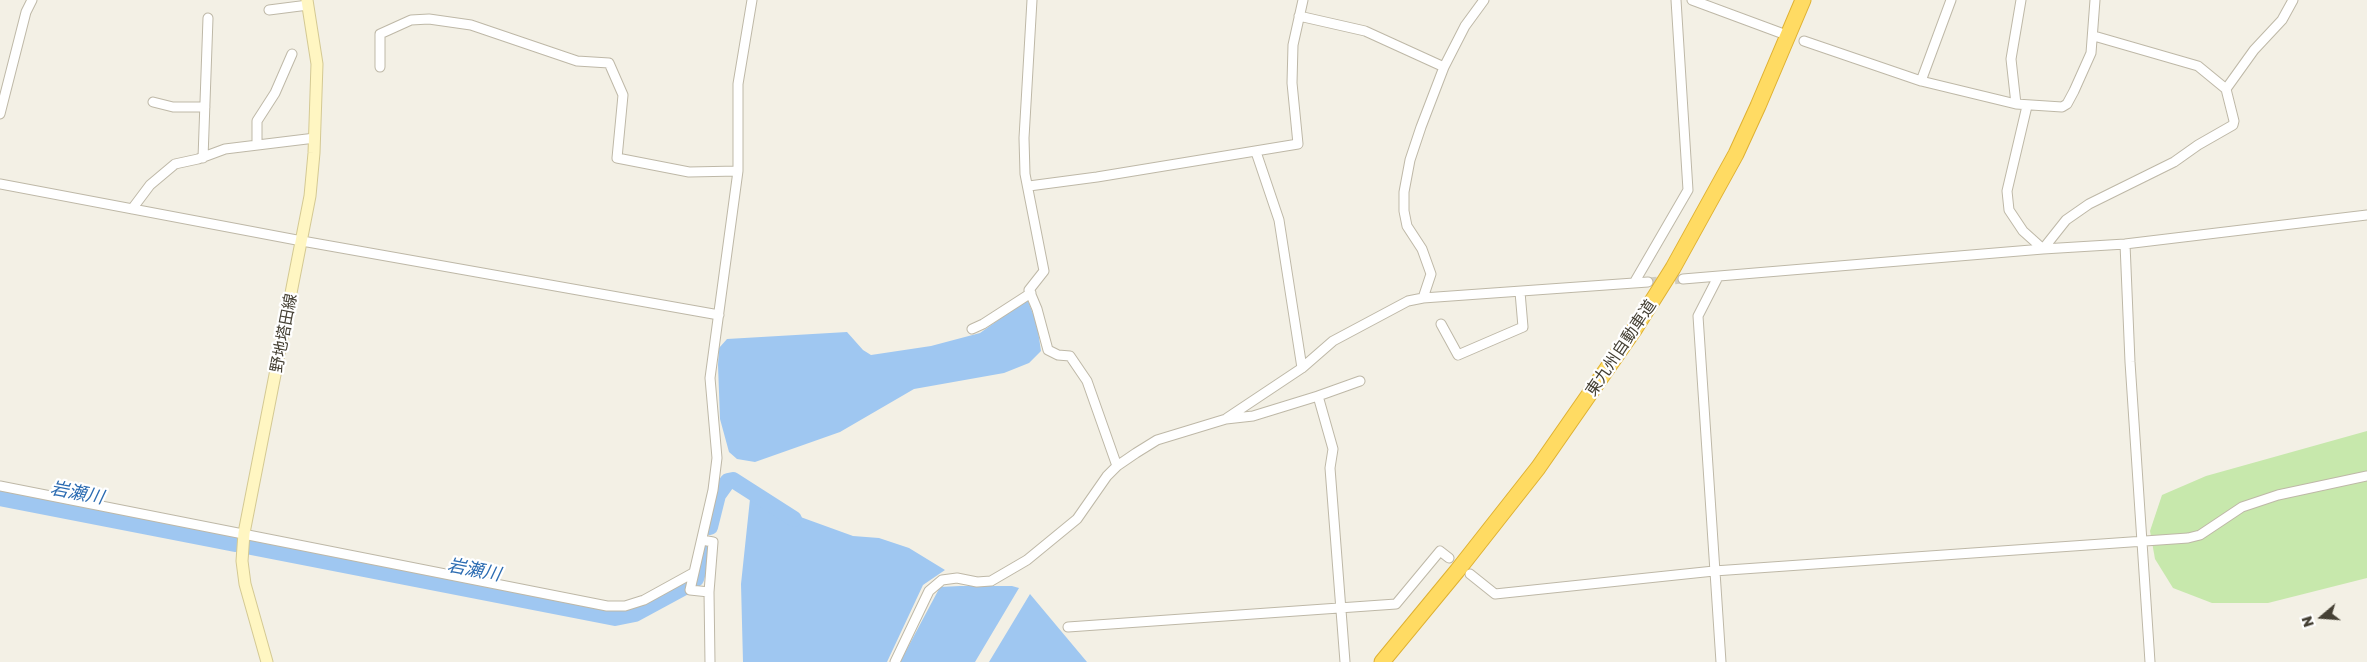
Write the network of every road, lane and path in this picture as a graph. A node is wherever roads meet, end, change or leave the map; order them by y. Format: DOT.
graph roads {
  1 [pos="32,0"];
  2 [pos="271,0"];
  3 [pos="752,0"];
  4 [pos="1032,0"];
  5 [pos="1303,0"];
  6 [pos="1484,0"];
  7 [pos="1676,0"];
  8 [pos="1692,0"];
  9 [pos="1803,0"];
  10 [pos="1951,0"];
  11 [pos="2021,0"];
  12 [pos="2095,0"];
  13 [pos="2293,0"];
  14 [pos="308,2"];
  15 [pos="1299,16"];
  16 [pos="208,18"];
  17 [pos="1781,33"];
  18 [pos="2094,36"];
  19 [pos="1804,41"];
  20 [pos="292,54"];
  21 [pos="380,67"];
  22 [pos="1444,67"];
  23 [pos="1921,81"];
  24 [pos="2226,90"];
  25 [pos="153,102"];
  26 [pos="2016,104"];
  27 [pos="2027,106"];
  28 [pos="205,107"];
  29 [pos="0,114"];
  30 [pos="315,138"];
  31 [pos="257,145"];
  32 [pos="1256,152"];
  33 [pos="203,158"];
  34 [pos="738,171"];
  35 [pos="0,184"];
  36 [pos="1029,186"];
  37 [pos="132,209"];
  38 [pos="2367,215"];
  39 [pos="302,241"];
  40 [pos="2125,244"];
  41 [pos="2043,249"];
  42 [pos="1718,277"];
  43 [pos="1683,279"];
  44 [pos="1648,282"];
  45 [pos="1634,283"];
  46 [pos="1520,292"];
  47 [pos="1030,293"];
  48 [pos="1424,298"];
  49 [pos="719,314"];
  50 [pos="1441,324"];
  51 [pos="972,329"];
  52 [pos="1302,368"];
  53 [pos="1360,381"];
  54 [pos="1318,396"];
  55 [pos="1226,419"];
  56 [pos="1117,466"];
  57 [pos="2367,476"];
  58 [pos="0,486"];
  59 [pos="244,533"];
  60 [pos="702,540"];
  61 [pos="2141,541"];
  62 [pos="1450,558"];
  63 [pos="1714,571"];
  64 [pos="693,573"];
  65 [pos="1470,574"];
  66 [pos="709,592"];
  67 [pos="1342,607"];
  68 [pos="1068,627"];
  69 [pos="267,662"];
  70 [pos="710,662"];
  71 [pos="895,662"];
  72 [pos="1346,662"];
  73 [pos="1382,662"];
  74 [pos="1722,662"];
  75 [pos="2150,662"];
  1 -- 29 [label="street"];
  2 -- 14 [label="street"];
  3 -- 34 [label="street"];
  4 -- 36 [label="street"];
  5 -- 15 [label="street"];
  6 -- 22 [label="street"];
  7 -- 45 [label="street"];
  8 -- 17 [label="street"];
  9 -- 73 [label="highway, 東九州自動車道"];
  10 -- 23 [label="street"];
  11 -- 26 [label="street"];
  12 -- 18 [label="street"];
  13 -- 24 [label="street"];
  14 -- 30 [label="main road, 野地塔田線"];
  15 -- 22 [label="street"];
  15 -- 32 [label="street"];
  16 -- 28 [label="street"];
  18 -- 24 [label="street"];
  18 -- 27 [label="street"];
  19 -- 23 [label="street"];
  20 -- 31 [label="street"];
  21 -- 34 [label="street"];
  22 -- 48 [label="street"];
  23 -- 26 [label="street"];
  24 -- 41 [label="street"];
  25 -- 28 [label="street"];
  26 -- 27 [label="street"];
  27 -- 41 [label="street"];
  28 -- 33 [label="street"];
  30 -- 31 [label="street"];
  30 -- 39 [label="main road, 野地塔田線"];
  31 -- 33 [label="street"];
  32 -- 36 [label="street"];
  32 -- 52 [label="street"];
  33 -- 37 [label="street"];
  34 -- 49 [label="street"];
  35 -- 37 [label="street"];
  36 -- 47 [label="street"];
  37 -- 39 [label="street"];
  38 -- 40 [label="street"];
  39 -- 49 [label="street"];
  39 -- 59 [label="main road, 野地塔田線"];
  40 -- 41 [label="street"];
  40 -- 61 [label="street"];
  41 -- 42 [label="street"];
  42 -- 43 [label="street"];
  42 -- 63 [label="street"];
  44 -- 45 [label="street"];
  45 -- 46 [label="street"];
  46 -- 48 [label="street"];
  46 -- 50 [label="street"];
  47 -- 51 [label="street"];
  47 -- 56 [label="street"];
  48 -- 52 [label="street"];
  49 -- 60 [label="street"];
  52 -- 55 [label="street"];
  53 -- 54 [label="street"];
  54 -- 55 [label="street"];
  54 -- 67 [label="street"];
  55 -- 56 [label="street"];
  56 -- 71 [label="street"];
  57 -- 61 [label="street"];
  58 -- 59 [label="street"];
  59 -- 64 [label="street"];
  59 -- 69 [label="main road, 野地塔田線"];
  60 -- 64 [label="street"];
  60 -- 66 [label="street"];
  61 -- 63 [label="street"];
  61 -- 75 [label="street"];
  62 -- 67 [label="street"];
  63 -- 65 [label="street"];
  63 -- 74 [label="street"];
  64 -- 66 [label="street"];
  66 -- 70 [label="street"];
  67 -- 68 [label="street"];
  67 -- 72 [label="street"];
}
